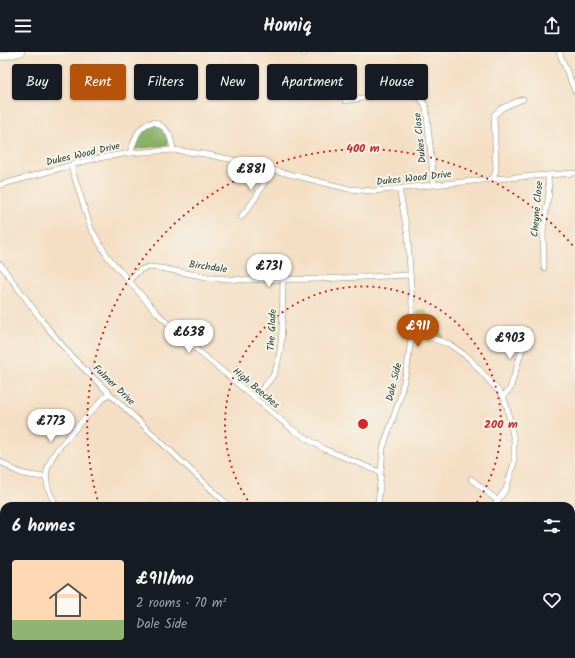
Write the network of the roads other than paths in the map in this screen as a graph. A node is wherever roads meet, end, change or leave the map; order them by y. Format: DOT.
graph roads {
  1 [pos="21,52"];
  2 [pos="559,52"];
  3 [pos="0,57"];
  4 [pos="575,91"];
  5 [pos="523,99"];
  6 [pos="345,101"];
  7 [pos="173,150"];
  8 [pos="130,153"];
  9 [pos="71,166"];
  10 [pos="270,170"];
  11 [pos="575,173"];
  12 [pos="548,175"];
  13 [pos="493,179"];
  14 [pos="434,184"];
  15 [pos="0,185"];
  16 [pos="400,188"];
  17 [pos="241,218"];
  18 [pos="0,264"];
  19 [pos="544,268"];
  20 [pos="410,274"];
  21 [pos="283,280"];
  22 [pos="128,281"];
  23 [pos="528,330"];
  24 [pos="412,332"];
  25 [pos="108,393"];
  26 [pos="503,396"];
  27 [pos="254,398"];
  28 [pos="0,461"];
  29 [pos="380,472"];
  30 [pos="46,477"];
  31 [pos="470,479"];
  32 [pos="498,501"];
  33 [pos="55,502"];
  34 [pos="225,502"];
  35 [pos="378,502"];
  36 [pos="575,629"];
  37 [pos="575,644"];
  1 -- 3 [label="main road"];
  2 -- 4 [label="street"];
  5 -- 13 [label="street"];
  6 -- 14 [label="street, Dukes Close"];
  7 -- 8 [label="street, Dukes Wood Drive"];
  7 -- 8 [label="street"];
  7 -- 10 [label="street, Dukes Wood Drive"];
  8 -- 9 [label="street, Dukes Wood Drive"];
  9 -- 15 [label="street, Dukes Wood Drive"];
  9 -- 22 [label="street, High Beeches"];
  10 -- 16 [label="street, Dukes Wood Drive"];
  10 -- 17 [label="street"];
  11 -- 12 [label="street, Dukes Wood Drive"];
  12 -- 13 [label="street, Dukes Wood Drive"];
  12 -- 19 [label="street, Cheyne Close"];
  13 -- 14 [label="street, Dukes Wood Drive"];
  14 -- 16 [label="street, Dukes Wood Drive"];
  16 -- 20 [label="street, Dale Side"];
  18 -- 25 [label="street, Fulmer Drive"];
  20 -- 21 [label="street, Birchdale"];
  20 -- 24 [label="street, Dale Side"];
  21 -- 22 [label="street, Birchdale"];
  21 -- 27 [label="street, The Glade"];
  22 -- 27 [label="street, High Beeches"];
  23 -- 26 [label="street"];
  24 -- 26 [label="street"];
  24 -- 29 [label="street, Dale Side"];
  25 -- 30 [label="street"];
  25 -- 34 [label="street, Fulmer Drive"];
  26 -- 32 [label="street"];
  27 -- 29 [label="street, High Beeches"];
  28 -- 30 [label="street"];
  29 -- 35 [label="street, Dale Side"];
  30 -- 33 [label="street"];
  31 -- 32 [label="street"];
  36 -- 37 [label="street"];
}
